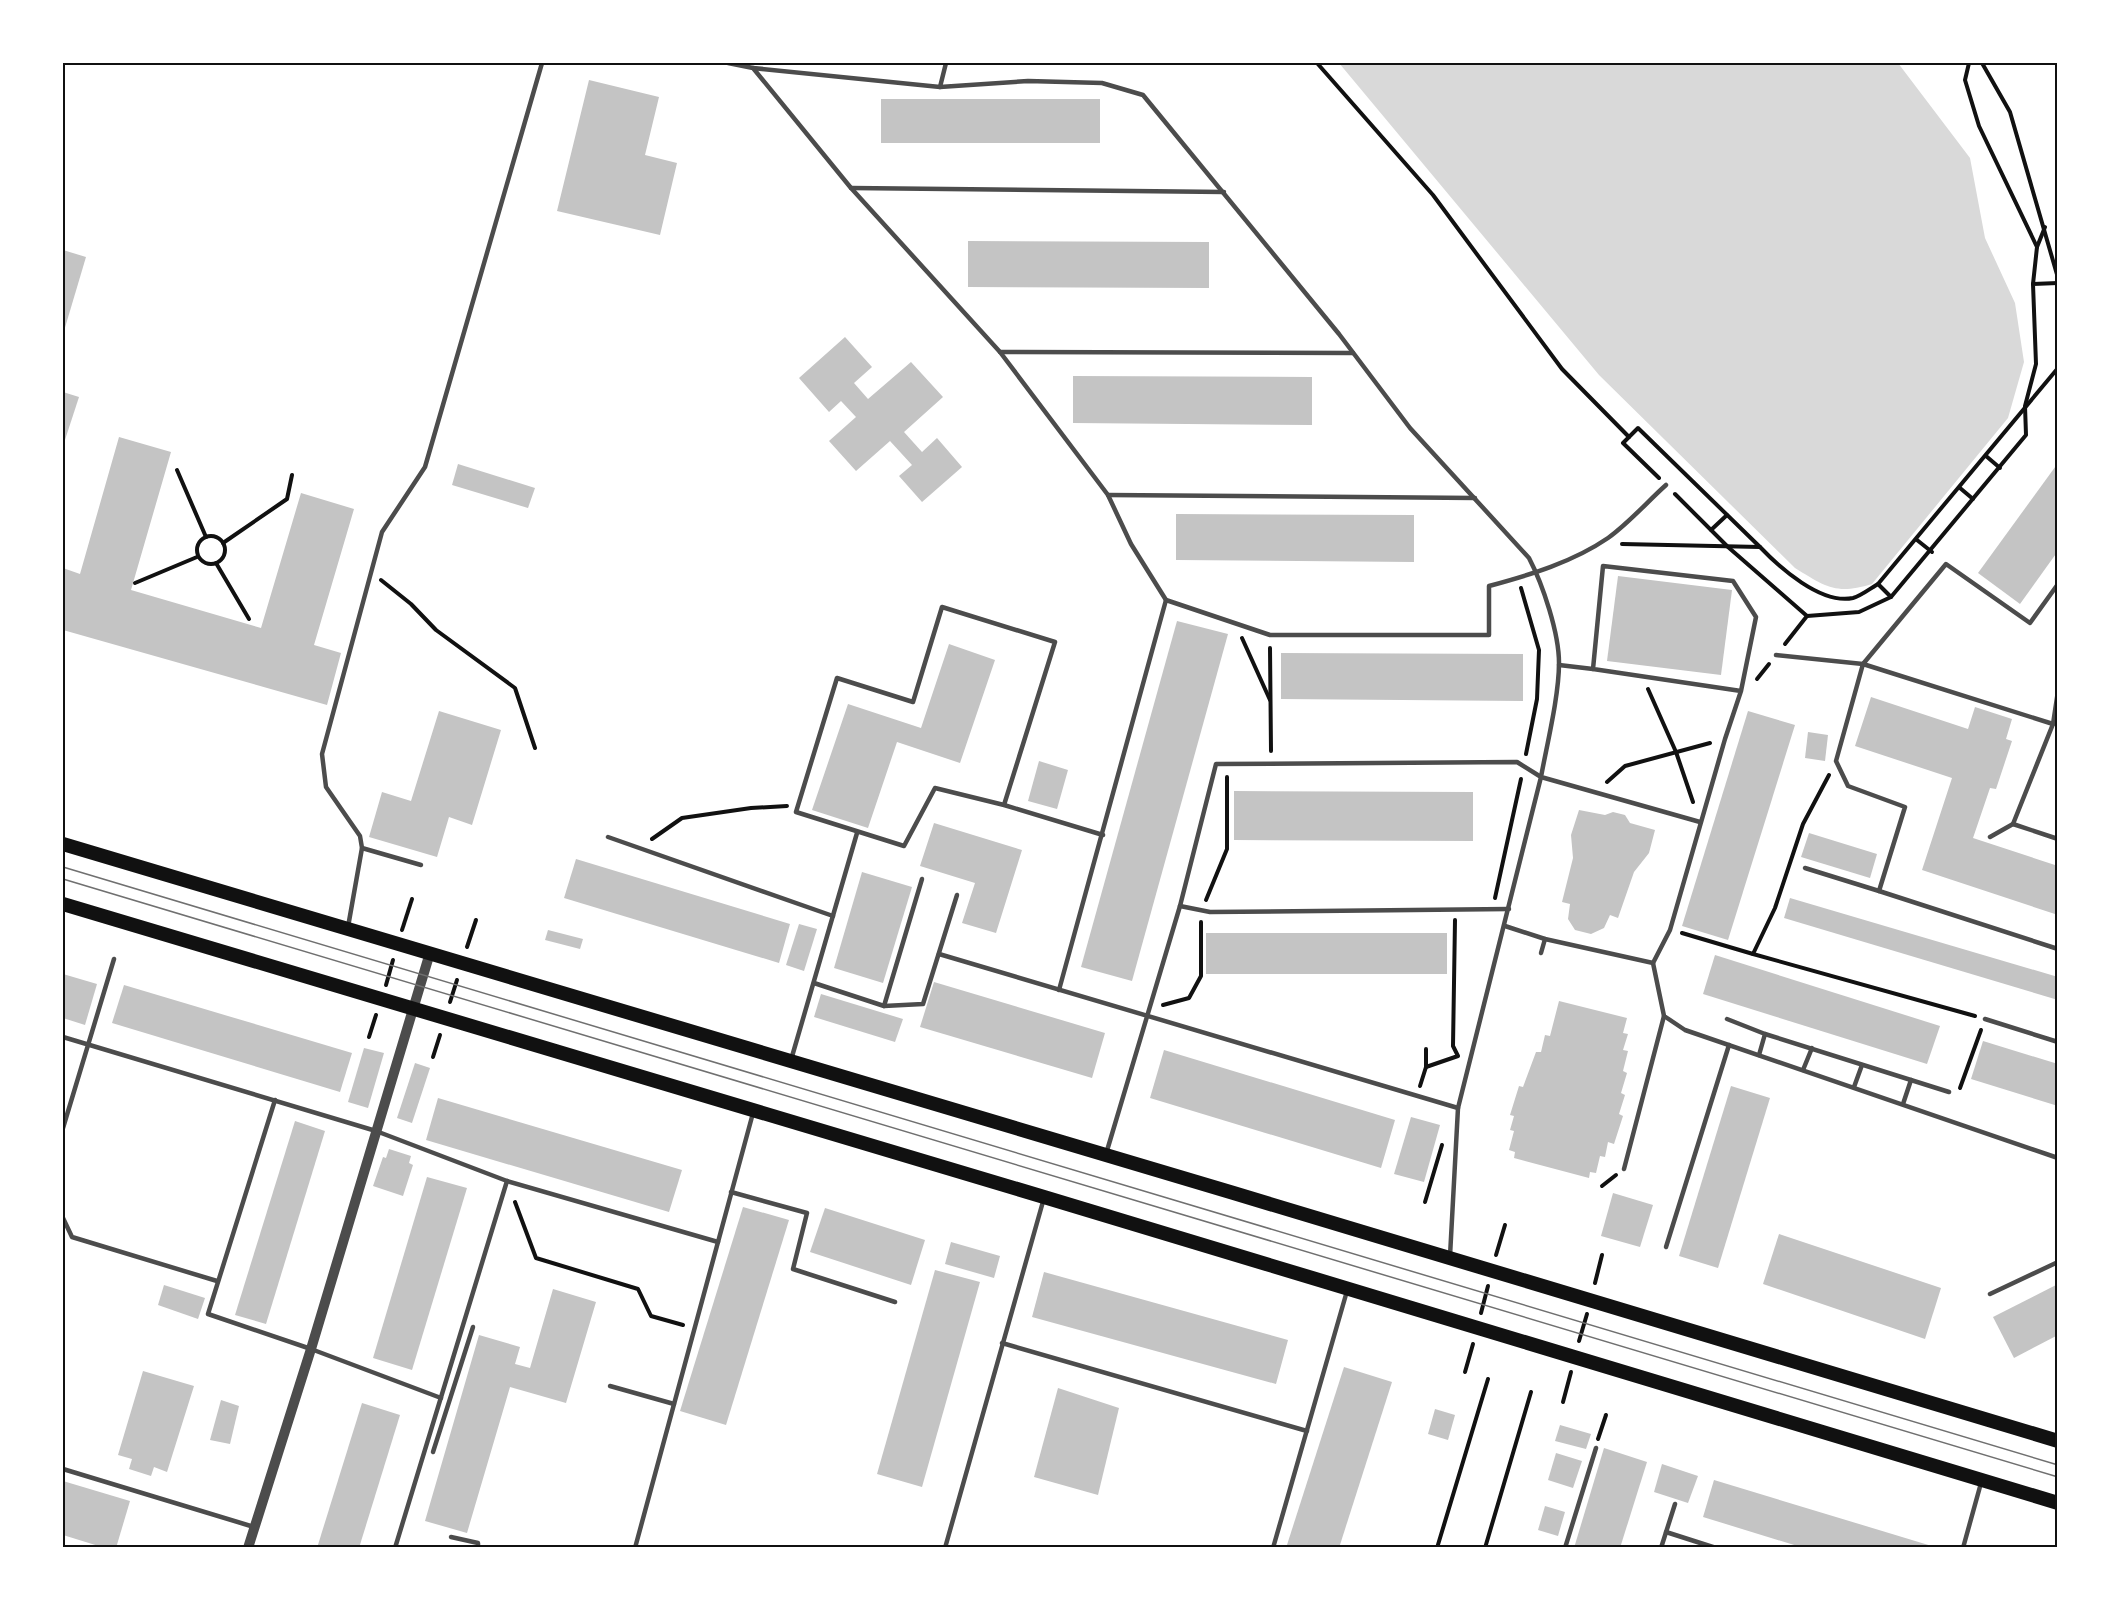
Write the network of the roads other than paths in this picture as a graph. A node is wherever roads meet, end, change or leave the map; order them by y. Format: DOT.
graph roads {
  1 [pos="728,63"];
  2 [pos="946,63"];
  3 [pos="541,64"];
  4 [pos="753,68"];
  5 [pos="940,87"];
  6 [pos="851,188"];
  7 [pos="1224,192"];
  8 [pos="1000,352"];
  9 [pos="1353,353"];
  10 [pos="1666,485"];
  11 [pos="1108,495"];
  12 [pos="1475,498"];
  13 [pos="1537,573"];
  14 [pos="2058,584"];
  15 [pos="1166,600"];
  16 [pos="1776,655"];
  17 [pos="1863,664"];
  18 [pos="1559,665"];
  19 [pos="1593,669"];
  20 [pos="1741,691"];
  21 [pos="2058,691"];
  22 [pos="2054,724"];
  23 [pos="314,751"];
  24 [pos="322,754"];
  25 [pos="1541,777"];
  26 [pos="1004,805"];
  27 [pos="1700,822"];
  28 [pos="2013,824"];
  29 [pos="857,833"];
  30 [pos="1103,835"];
  31 [pos="608,837"];
  32 [pos="1990,837"];
  33 [pos="2058,839"];
  34 [pos="63,844"];
  35 [pos="362,848"];
  36 [pos="421,865"];
  37 [pos="1805,868"];
  38 [pos="922,879"];
  39 [pos="1879,891"];
  40 [pos="957,895"];
  41 [pos="63,904"];
  42 [pos="1180,906"];
  43 [pos="1509,909"];
  44 [pos="833,916"];
  45 [pos="1505,926"];
  46 [pos="348,930"];
  47 [pos="1545,939"];
  48 [pos="2058,949"];
  49 [pos="1541,953"];
  50 [pos="939,954"];
  51 [pos="429,956"];
  52 [pos="114,959"];
  53 [pos="1653,963"];
  54 [pos="814,983"];
  55 [pos="1059,990"];
  56 [pos="884,1006"];
  57 [pos="413,1009"];
  58 [pos="1149,1015"];
  59 [pos="1664,1016"];
  60 [pos="1727,1018"];
  61 [pos="1985,1019"];
  62 [pos="1765,1034"];
  63 [pos="63,1037"];
  64 [pos="2058,1042"];
  65 [pos="88,1044"];
  66 [pos="1729,1045"];
  67 [pos="1812,1048"];
  68 [pos="1759,1055"];
  69 [pos="790,1063"];
  70 [pos="1862,1065"];
  71 [pos="1803,1070"];
  72 [pos="1911,1080"];
  73 [pos="1854,1088"];
  74 [pos="1949,1092"];
  75 [pos="275,1100"];
  76 [pos="1903,1104"];
  77 [pos="1458,1108"];
  78 [pos="754,1111"];
  79 [pos="63,1128"];
  80 [pos="376,1131"];
  81 [pos="1105,1157"];
  82 [pos="2058,1158"];
  83 [pos="1624,1169"];
  84 [pos="507,1181"];
  85 [pos="731,1192"];
  86 [pos="1044,1197"];
  87 [pos="63,1218"];
  88 [pos="718,1242"];
  89 [pos="1666,1247"];
  90 [pos="1450,1256"];
  91 [pos="2058,1262"];
  92 [pos="217,1281"];
  93 [pos="1348,1289"];
  94 [pos="1990,1294"];
  95 [pos="896,1302"];
  96 [pos="473,1327"];
  97 [pos="1002,1343"];
  98 [pos="311,1349"];
  99 [pos="610,1386"];
  100 [pos="441,1398"];
  101 [pos="674,1404"];
  102 [pos="1307,1431"];
  103 [pos="2058,1441"];
  104 [pos="1596,1448"];
  105 [pos="433,1452"];
  106 [pos="63,1469"];
  107 [pos="1982,1480"];
  108 [pos="2058,1503"];
  109 [pos="1675,1504"];
  110 [pos="254,1527"];
  111 [pos="1666,1532"];
  112 [pos="451,1537"];
  113 [pos="248,1548"];
  114 [pos="395,1548"];
  115 [pos="478,1548"];
  116 [pos="635,1548"];
  117 [pos="945,1548"];
  118 [pos="1273,1548"];
  119 [pos="1565,1548"];
  120 [pos="1661,1548"];
  121 [pos="1716,1548"];
  122 [pos="1963,1548"];
  1 -- 4 [label="lane"];
  2 -- 5 [label="lane"];
  3 -- 24 [label="lane"];
  4 -- 5 [label="lane"];
  4 -- 6 [label="lane"];
  5 -- 7 [label="lane"];
  6 -- 7 [label="lane"];
  6 -- 8 [label="lane"];
  7 -- 9 [label="lane"];
  8 -- 9 [label="lane"];
  8 -- 11 [label="lane"];
  9 -- 12 [label="lane"];
  10 -- 13 [label="lane"];
  11 -- 12 [label="lane"];
  11 -- 15 [label="lane"];
  12 -- 13 [label="lane"];
  13 -- 15 [label="lane"];
  13 -- 18 [label="lane"];
  14 -- 17 [label="lane"];
  15 -- 30 [label="lane"];
  16 -- 17 [label="lane"];
  17 -- 22 [label="lane"];
  17 -- 39 [label="lane"];
  18 -- 19 [label="lane"];
  18 -- 25 [label="lane"];
  19 -- 20 [label="lane"];
  19 -- 20 [label="lane"];
  20 -- 27 [label="lane"];
  21 -- 22 [label="lane"];
  22 -- 28 [label="lane"];
  23 -- 24 [label="lane"];
  24 -- 35 [label="lane"];
  25 -- 27 [label="lane"];
  25 -- 42 [label="lane"];
  25 -- 43 [label="lane"];
  26 -- 29 [label="lane"];
  26 -- 29 [label="lane"];
  26 -- 30 [label="lane"];
  27 -- 53 [label="lane"];
  28 -- 32 [label="lane"];
  28 -- 33 [label="lane"];
  29 -- 44 [label="lane"];
  30 -- 55 [label="lane"];
  31 -- 44 [label="lane"];
  34 -- 46 [label="main road"];
  35 -- 36 [label="lane"];
  35 -- 46 [label="lane"];
  37 -- 39 [label="lane"];
  38 -- 56 [label="lane"];
  39 -- 48 [label="lane"];
  40 -- 50 [label="lane"];
  41 -- 57 [label="main road"];
  42 -- 43 [label="lane"];
  42 -- 58 [label="lane"];
  43 -- 45 [label="lane"];
  44 -- 54 [label="lane"];
  45 -- 47 [label="lane"];
  45 -- 77 [label="lane"];
  46 -- 51 [label="main road"];
  47 -- 49 [label="lane"];
  47 -- 53 [label="lane"];
  50 -- 55 [label="lane"];
  50 -- 56 [label="lane"];
  51 -- 57 [label="street"];
  51 -- 69 [label="main road"];
  52 -- 65 [label="lane"];
  53 -- 59 [label="lane"];
  54 -- 56 [label="lane"];
  54 -- 69 [label="lane"];
  55 -- 58 [label="lane"];
  57 -- 78 [label="main road"];
  57 -- 80 [label="street"];
  58 -- 77 [label="lane"];
  58 -- 81 [label="lane"];
  59 -- 66 [label="lane"];
  59 -- 83 [label="lane"];
  60 -- 62 [label="lane"];
  61 -- 64 [label="lane"];
  62 -- 67 [label="lane"];
  62 -- 68 [label="lane"];
  63 -- 65 [label="lane"];
  65 -- 75 [label="lane"];
  65 -- 79 [label="lane"];
  66 -- 68 [label="lane"];
  66 -- 89 [label="lane"];
  67 -- 70 [label="lane"];
  67 -- 71 [label="lane"];
  68 -- 71 [label="lane"];
  69 -- 81 [label="main road"];
  70 -- 72 [label="lane"];
  70 -- 73 [label="lane"];
  71 -- 73 [label="lane"];
  72 -- 74 [label="lane"];
  72 -- 76 [label="lane"];
  73 -- 76 [label="lane"];
  75 -- 80 [label="lane"];
  75 -- 92 [label="lane"];
  76 -- 82 [label="lane"];
  77 -- 90 [label="lane"];
  78 -- 85 [label="lane"];
  78 -- 86 [label="main road"];
  80 -- 84 [label="lane"];
  80 -- 98 [label="street"];
  81 -- 90 [label="main road"];
  84 -- 88 [label="lane"];
  84 -- 100 [label="lane"];
  85 -- 88 [label="lane"];
  85 -- 95 [label="lane"];
  86 -- 93 [label="main road"];
  86 -- 97 [label="lane"];
  87 -- 92 [label="lane"];
  88 -- 101 [label="lane"];
  90 -- 103 [label="main road"];
  91 -- 94 [label="lane"];
  92 -- 98 [label="lane"];
  93 -- 102 [label="lane"];
  93 -- 107 [label="main road"];
  96 -- 105 [label="lane"];
  97 -- 102 [label="lane"];
  97 -- 117 [label="lane"];
  98 -- 100 [label="lane"];
  98 -- 110 [label="street"];
  99 -- 101 [label="lane"];
  100 -- 114 [label="lane"];
  101 -- 116 [label="lane"];
  102 -- 118 [label="lane"];
  104 -- 119 [label="lane"];
  106 -- 110 [label="lane"];
  107 -- 108 [label="main road"];
  107 -- 122 [label="lane"];
  109 -- 111 [label="lane"];
  110 -- 113 [label="street"];
  111 -- 120 [label="lane"];
  111 -- 121 [label="lane"];
  112 -- 115 [label="lane"];
}
